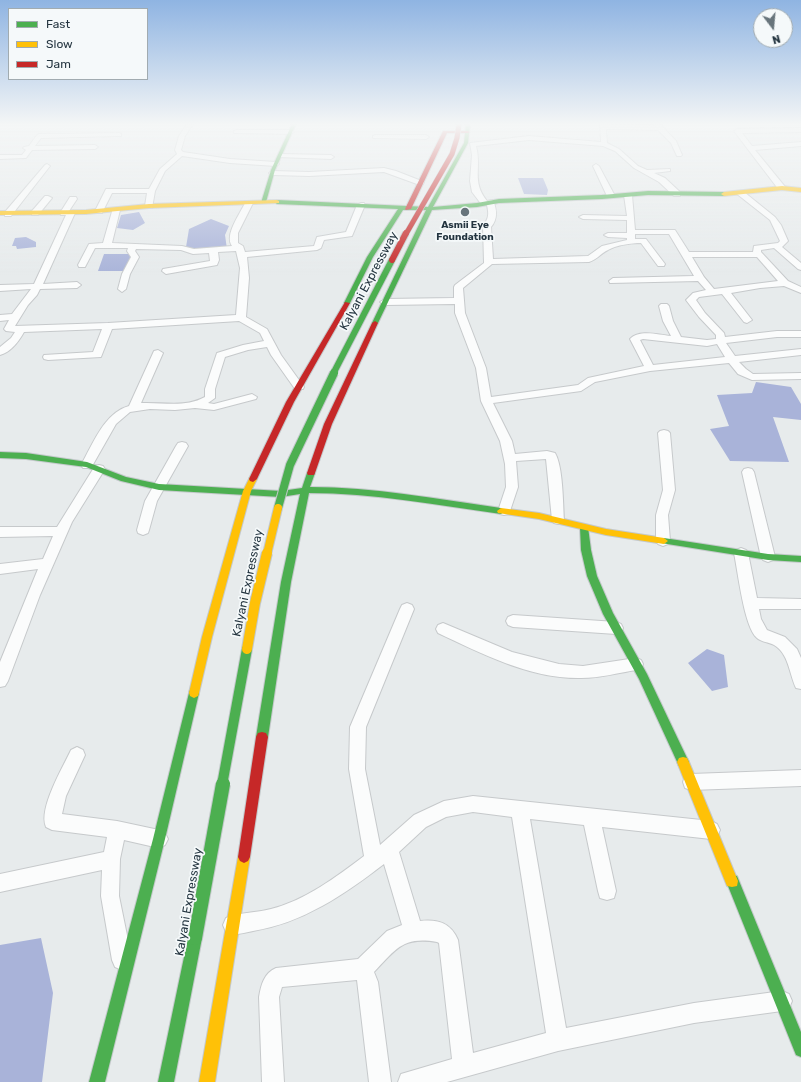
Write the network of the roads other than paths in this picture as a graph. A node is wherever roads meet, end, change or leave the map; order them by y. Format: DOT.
graph roads {
  1 [pos="41,174"];
  2 [pos="160,174"];
  3 [pos="273,174"];
  4 [pos="399,174"];
  5 [pos="424,174"];
  6 [pos="440,174"];
  7 [pos="449,174"];
  8 [pos="474,174"];
  9 [pos="600,174"];
  10 [pos="650,174"];
  11 [pos="772,174"];
  12 [pos="420,182"];
  13 [pos="782,188"];
  14 [pos="801,190"];
  15 [pos="151,191"];
  16 [pos="677,194"];
  17 [pos="741,194"];
  18 [pos="628,195"];
  19 [pos="611,196"];
  20 [pos="48,198"];
  21 [pos="73,199"];
  22 [pos="263,202"];
  23 [pos="249,203"];
  24 [pos="488,203"];
  25 [pos="361,205"];
  26 [pos="149,206"];
  27 [pos="430,208"];
  28 [pos="408,209"];
  29 [pos="116,210"];
  30 [pos="99,211"];
  31 [pos="35,213"];
  32 [pos="68,213"];
  33 [pos="4,214"];
  34 [pos="583,217"];
  35 [pos="631,218"];
  36 [pos="608,235"];
  37 [pos="631,236"];
  38 [pos="108,245"];
  39 [pos="134,245"];
  40 [pos="776,246"];
  41 [pos="213,250"];
  42 [pos="241,251"];
  43 [pos="758,254"];
  44 [pos="686,255"];
  45 [pos="488,262"];
  46 [pos="661,264"];
  47 [pos="82,265"];
  48 [pos="801,267"];
  49 [pos="166,271"];
  50 [pos="700,278"];
  51 [pos="613,281"];
  52 [pos="785,283"];
  53 [pos="77,285"];
  54 [pos="37,287"];
  55 [pos="0,288"];
  56 [pos="122,289"];
  57 [pos="623,289"];
  58 [pos="709,289"];
  59 [pos="801,290"];
  60 [pos="725,291"];
  61 [pos="459,297"];
  62 [pos="387,298"];
  63 [pos="664,306"];
  64 [pos="0,318"];
  65 [pos="15,318"];
  66 [pos="241,318"];
  67 [pos="747,320"];
  68 [pos="108,326"];
  69 [pos="21,329"];
  70 [pos="801,334"];
  71 [pos="677,339"];
  72 [pos="720,341"];
  73 [pos="271,343"];
  74 [pos="0,352"];
  75 [pos="801,352"];
  76 [pos="158,353"];
  77 [pos="48,357"];
  78 [pos="733,359"];
  79 [pos="650,368"];
  80 [pos="801,376"];
  81 [pos="299,387"];
  82 [pos="252,397"];
  83 [pos="486,401"];
  84 [pos="198,406"];
  85 [pos="134,408"];
  86 [pos="664,433"];
  87 [pos="182,446"];
  88 [pos="0,455"];
  89 [pos="510,458"];
  90 [pos="93,467"];
  91 [pos="748,472"];
  92 [pos="159,487"];
  93 [pos="305,490"];
  94 [pos="247,491"];
  95 [pos="281,494"];
  96 [pos="504,511"];
  97 [pos="558,520"];
  98 [pos="584,527"];
  99 [pos="143,530"];
  100 [pos="0,532"];
  101 [pos="61,532"];
  102 [pos="663,541"];
  103 [pos="741,553"];
  104 [pos="768,557"];
  105 [pos="801,559"];
  106 [pos="48,563"];
  107 [pos="0,569"];
  108 [pos="750,603"];
  109 [pos="801,604"];
  110 [pos="407,609"];
  111 [pos="513,621"];
  112 [pos="616,628"];
  113 [pos="443,629"];
  114 [pos="636,664"];
  115 [pos="798,666"];
  116 [pos="0,681"];
  117 [pos="801,683"];
  118 [pos="76,755"];
  119 [pos="801,778"];
  120 [pos="691,782"];
  121 [pos="520,808"];
  122 [pos="591,816"];
  123 [pos="117,830"];
  124 [pos="711,830"];
  125 [pos="159,839"];
  126 [pos="381,855"];
  127 [pos="111,859"];
  128 [pos="0,883"];
  129 [pos="606,891"];
  130 [pos="233,925"];
  131 [pos="413,931"];
  132 [pos="363,969"];
  133 [pos="124,974"];
  134 [pos="782,1001"];
  135 [pos="558,1040"];
  136 [pos="801,1050"];
  137 [pos="464,1067"];
  138 [pos="97,1082"];
  139 [pos="166,1082"];
  140 [pos="207,1082"];
  141 [pos="273,1082"];
  142 [pos="380,1082"];
  143 [pos="409,1082"];
  1 -- 33 [label="street"];
  2 -- 15 [label="street"];
  3 -- 22 [label="main road"];
  4 -- 12 [label="street"];
  5 -- 12 [label="main road"];
  6 -- 95 [label="main road, Kalyani Expressway, bridge"];
  7 -- 27 [label="main road"];
  8 -- 24 [label="street"];
  9 -- 19 [label="street"];
  10 -- 16 [label="street"];
  11 -- 13 [label="street"];
  12 -- 28 [label="main road"];
  13 -- 14 [label="main road"];
  13 -- 17 [label="main road"];
  15 -- 26 [label="street"];
  15 -- 30 [label="street"];
  16 -- 17 [label="main road"];
  16 -- 18 [label="main road"];
  17 -- 40 [label="street"];
  18 -- 19 [label="main road"];
  18 -- 35 [label="street"];
  19 -- 24 [label="main road"];
  20 -- 31 [label="street"];
  21 -- 32 [label="street"];
  22 -- 23 [label="main road"];
  22 -- 25 [label="main road"];
  23 -- 26 [label="main road"];
  23 -- 42 [label="street"];
  24 -- 27 [label="main road"];
  24 -- 45 [label="street"];
  25 -- 28 [label="main road"];
  25 -- 42 [label="street"];
  26 -- 29 [label="main road"];
  27 -- 28 [label="main road"];
  27 -- 62 [label="main road"];
  28 -- 81 [label="main road"];
  29 -- 30 [label="main road"];
  29 -- 38 [label="street"];
  30 -- 32 [label="main road"];
  31 -- 32 [label="main road"];
  31 -- 33 [label="main road"];
  32 -- 54 [label="street"];
  34 -- 35 [label="street"];
  35 -- 37 [label="street"];
  36 -- 37 [label="street"];
  37 -- 44 [label="street"];
  37 -- 45 [label="street"];
  37 -- 46 [label="street"];
  38 -- 39 [label="street"];
  38 -- 47 [label="street"];
  39 -- 41 [label="street"];
  39 -- 56 [label="street"];
  40 -- 43 [label="street"];
  40 -- 48 [label="street"];
  41 -- 42 [label="street"];
  41 -- 49 [label="street"];
  42 -- 66 [label="street"];
  43 -- 44 [label="street"];
  43 -- 52 [label="street"];
  44 -- 50 [label="street"];
  45 -- 61 [label="street"];
  50 -- 51 [label="street"];
  50 -- 58 [label="street"];
  52 -- 59 [label="street"];
  52 -- 60 [label="street"];
  53 -- 54 [label="street"];
  54 -- 55 [label="street"];
  54 -- 65 [label="street"];
  57 -- 58 [label="street"];
  58 -- 60 [label="street"];
  58 -- 72 [label="street"];
  60 -- 67 [label="street"];
  61 -- 62 [label="street"];
  61 -- 83 [label="street"];
  62 -- 93 [label="main road"];
  63 -- 71 [label="street"];
  64 -- 65 [label="street"];
  65 -- 69 [label="street"];
  66 -- 68 [label="street"];
  66 -- 73 [label="street"];
  68 -- 69 [label="street"];
  68 -- 77 [label="street"];
  69 -- 74 [label="street"];
  70 -- 72 [label="street"];
  71 -- 72 [label="street"];
  71 -- 79 [label="street"];
  72 -- 78 [label="street"];
  73 -- 81 [label="street"];
  73 -- 84 [label="street"];
  75 -- 78 [label="street"];
  76 -- 85 [label="street"];
  78 -- 79 [label="street"];
  78 -- 80 [label="street"];
  79 -- 83 [label="street"];
  81 -- 94 [label="main road"];
  82 -- 84 [label="street"];
  83 -- 89 [label="street"];
  84 -- 85 [label="street"];
  85 -- 90 [label="street"];
  86 -- 102 [label="street"];
  87 -- 92 [label="street"];
  88 -- 90 [label="main road"];
  89 -- 96 [label="street"];
  89 -- 97 [label="street"];
  90 -- 92 [label="main road"];
  90 -- 101 [label="street"];
  91 -- 104 [label="street"];
  92 -- 94 [label="main road"];
  92 -- 99 [label="street"];
  93 -- 95 [label="main road"];
  93 -- 96 [label="main road"];
  93 -- 130 [label="main road"];
  94 -- 95 [label="main road"];
  94 -- 125 [label="main road"];
  95 -- 139 [label="main road, Kalyani Expressway, bridge"];
  96 -- 97 [label="main road"];
  97 -- 98 [label="main road"];
  98 -- 102 [label="main road"];
  98 -- 112 [label="main road"];
  100 -- 101 [label="street"];
  101 -- 106 [label="street"];
  102 -- 103 [label="main road"];
  103 -- 104 [label="main road"];
  103 -- 108 [label="street"];
  104 -- 105 [label="main road"];
  106 -- 107 [label="street"];
  106 -- 116 [label="street"];
  108 -- 109 [label="street"];
  108 -- 115 [label="street"];
  110 -- 126 [label="street"];
  111 -- 112 [label="street"];
  112 -- 114 [label="main road"];
  113 -- 114 [label="street"];
  114 -- 120 [label="main road"];
  115 -- 117 [label="street"];
  118 -- 123 [label="street"];
  119 -- 120 [label="street"];
  120 -- 124 [label="main road"];
  121 -- 122 [label="street"];
  121 -- 126 [label="street"];
  121 -- 135 [label="street"];
  122 -- 124 [label="street"];
  122 -- 129 [label="street"];
  123 -- 125 [label="street"];
  123 -- 127 [label="street"];
  124 -- 134 [label="main road"];
  125 -- 133 [label="main road"];
  126 -- 130 [label="street"];
  126 -- 131 [label="street"];
  127 -- 128 [label="street"];
  127 -- 133 [label="street"];
  130 -- 140 [label="main road"];
  131 -- 132 [label="street"];
  131 -- 137 [label="street"];
  132 -- 141 [label="street"];
  132 -- 142 [label="street"];
  133 -- 138 [label="main road"];
  134 -- 135 [label="street"];
  134 -- 136 [label="main road"];
  135 -- 137 [label="street"];
  137 -- 143 [label="street"];
}
